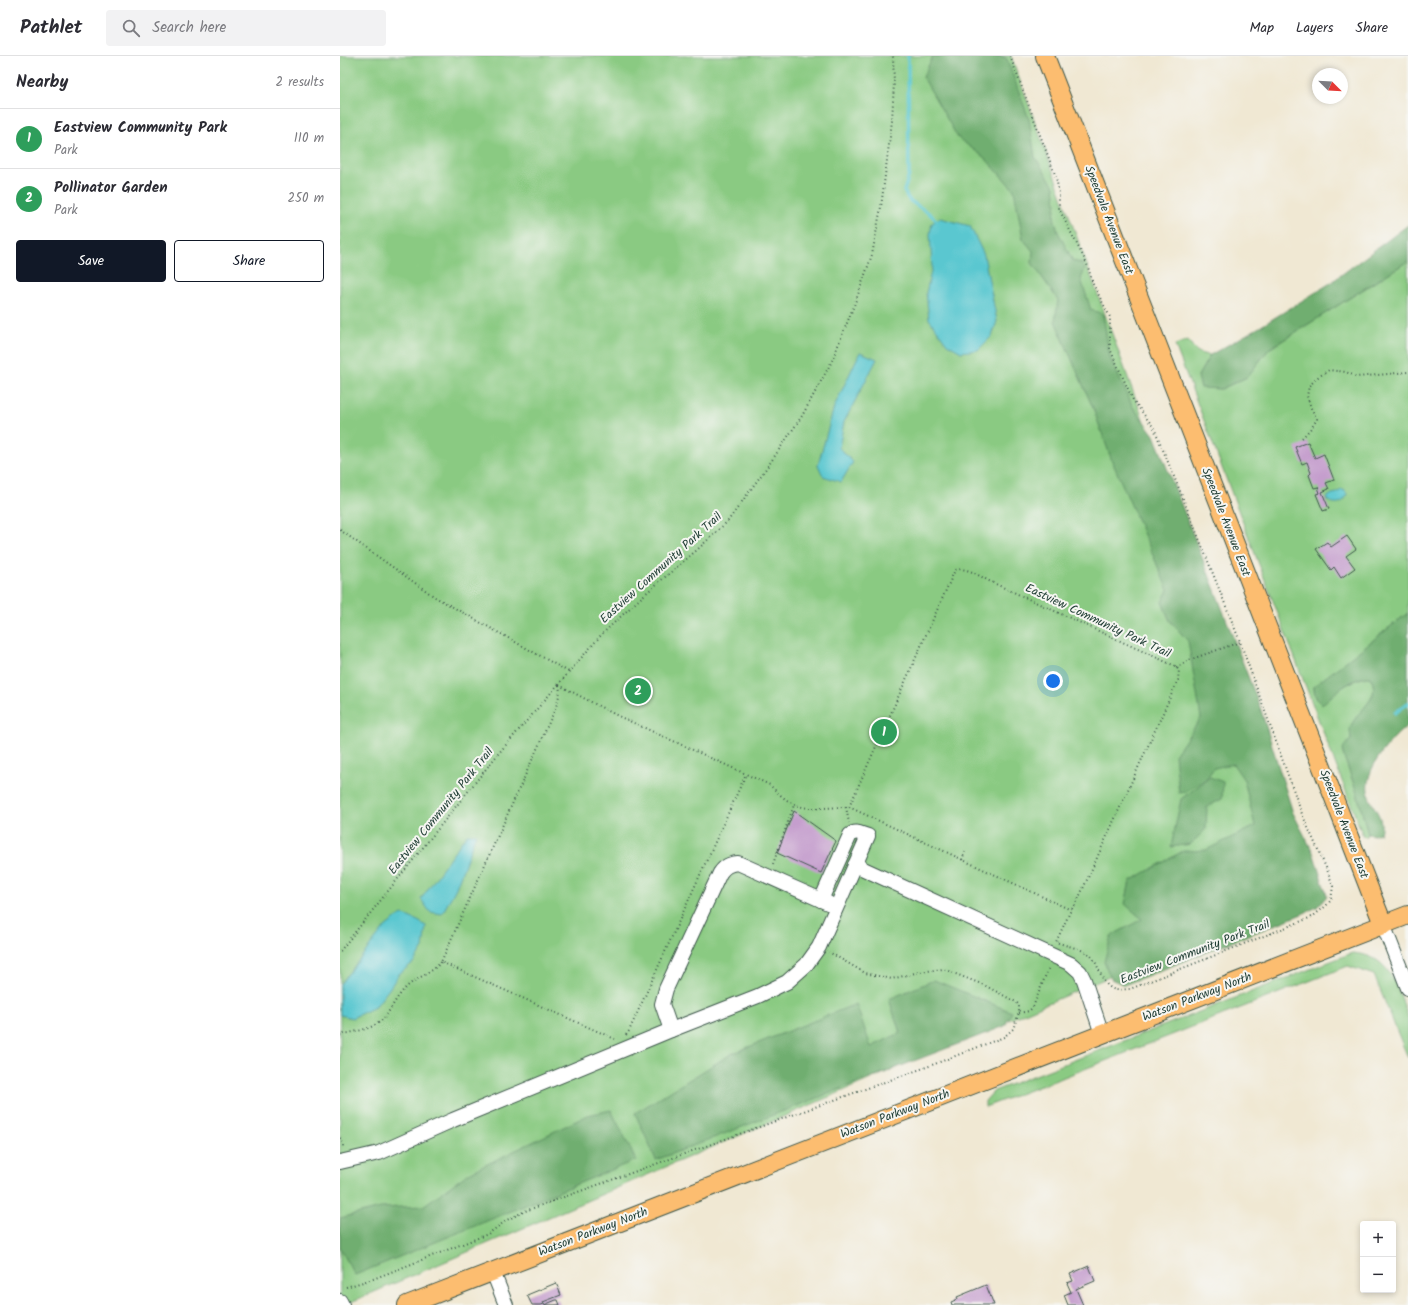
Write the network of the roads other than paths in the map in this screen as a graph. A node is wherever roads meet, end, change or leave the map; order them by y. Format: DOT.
graph roads {
  1 [pos="1045,56"];
  2 [pos="855,865"];
  3 [pos="821,900"];
  4 [pos="836,907"];
  5 [pos="1408,915"];
  6 [pos="1383,924"];
  7 [pos="1408,988"];
  8 [pos="671,1030"];
  9 [pos="1102,1034"];
  10 [pos="340,1162"];
  11 [pos="493,1272"];
  12 [pos="340,1301"];
  13 [pos="342,1305"];
  14 [pos="407,1305"];
  15 [pos="506,1305"];
  1 -- 6 [label="main road, Speedvale Avenue East"];
  2 -- 3 [label="street"];
  2 -- 4 [label="street"];
  2 -- 9 [label="street"];
  3 -- 4 [label="street"];
  3 -- 8 [label="street"];
  4 -- 8 [label="street"];
  5 -- 6 [label="main road, Watson Parkway North"];
  6 -- 7 [label="street, Speedvale Avenue East"];
  6 -- 9 [label="main road, Watson Parkway North"];
  8 -- 10 [label="street"];
  9 -- 11 [label="main road, Watson Parkway North"];
  11 -- 14 [label="main road, Watson Parkway North"];
  11 -- 15 [label="street"];
  12 -- 13 [label="street"];
}
